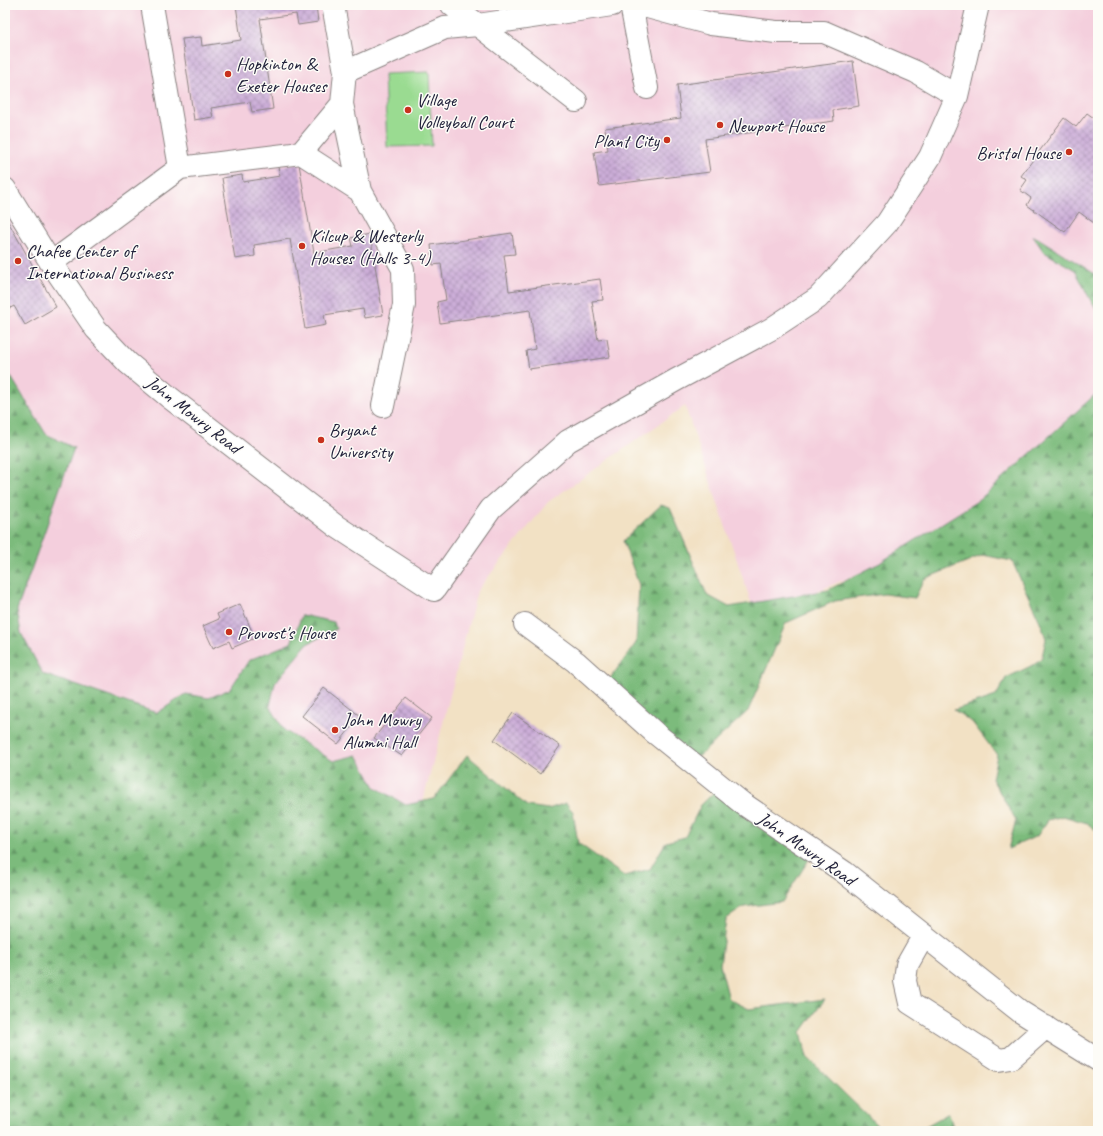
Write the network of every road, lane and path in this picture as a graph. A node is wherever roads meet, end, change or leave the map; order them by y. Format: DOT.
graph roads {
  1 [pos="152,5"];
  2 [pos="333,5"];
  3 [pos="452,5"];
  4 [pos="612,5"];
  5 [pos="631,5"];
  6 [pos="640,5"];
  7 [pos="978,5"];
  8 [pos="478,25"];
  9 [pos="345,72"];
  10 [pos="647,88"];
  11 [pos="957,96"];
  12 [pos="576,101"];
  13 [pos="342,104"];
  14 [pos="301,153"];
  15 [pos="180,168"];
  16 [pos="5,189"];
  17 [pos="360,191"];
  18 [pos="51,263"];
  19 [pos="383,406"];
  20 [pos="525,624"];
  21 [pos="924,935"];
  22 [pos="1046,1027"];
  23 [pos="1098,1060"];
  1 -- 15 [label="street"];
  2 -- 9 [label="street"];
  3 -- 8 [label="street"];
  4 -- 8 [label="street"];
  5 -- 10 [label="street"];
  6 -- 11 [label="street"];
  7 -- 11 [label="street"];
  8 -- 9 [label="street"];
  8 -- 12 [label="street"];
  9 -- 13 [label="street"];
  11 -- 18 [label="street, John Mowry Road"];
  13 -- 14 [label="street"];
  13 -- 17 [label="street"];
  14 -- 15 [label="street"];
  14 -- 17 [label="street"];
  15 -- 18 [label="street"];
  16 -- 18 [label="street, John Mowry Road"];
  17 -- 19 [label="street"];
  20 -- 21 [label="street, John Mowry Road"];
  21 -- 22 [label="street, John Mowry Road"];
  21 -- 22 [label="street"];
  22 -- 23 [label="street, John Mowry Road"];
}
